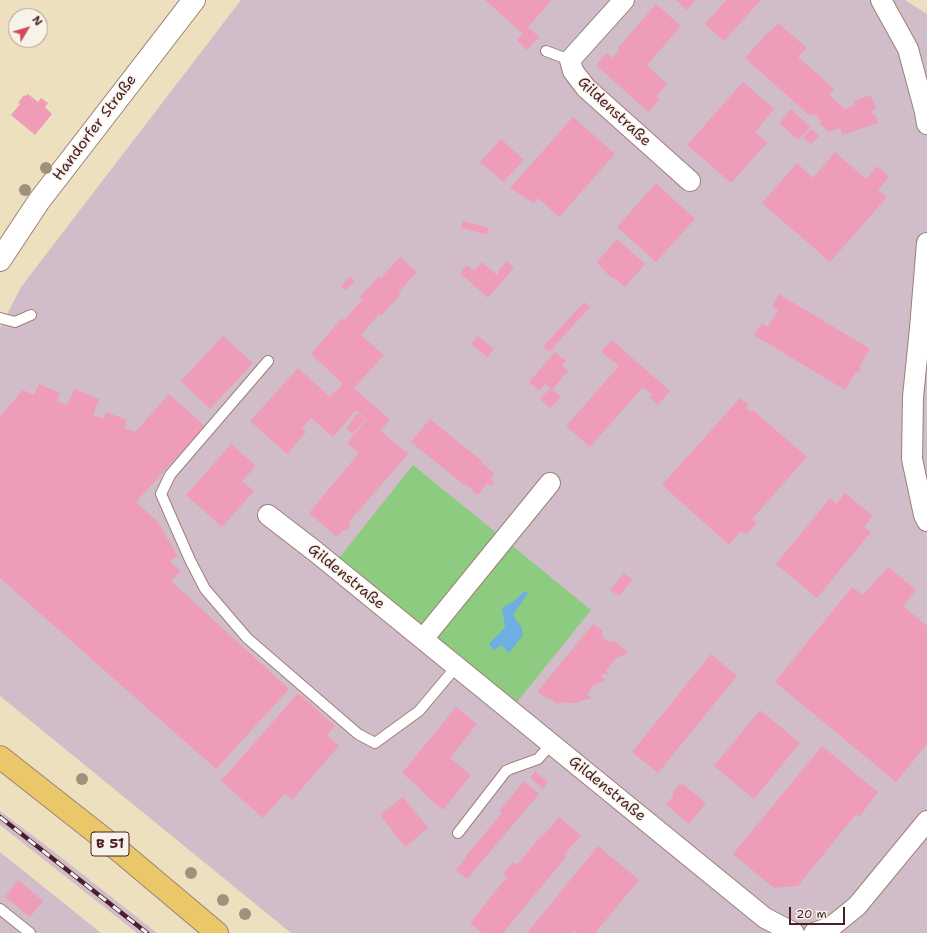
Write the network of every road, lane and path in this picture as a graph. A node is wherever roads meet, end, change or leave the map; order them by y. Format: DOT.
graph roads {
  1 [pos="194,0"];
  2 [pos="624,0"];
  3 [pos="882,0"];
  4 [pos="546,51"];
  5 [pos="570,60"];
  6 [pos="927,124"];
  7 [pos="690,181"];
  8 [pos="927,243"];
  9 [pos="0,260"];
  10 [pos="31,315"];
  11 [pos="0,318"];
  12 [pos="268,361"];
  13 [pos="550,483"];
  14 [pos="268,515"];
  15 [pos="927,521"];
  16 [pos="423,639"];
  17 [pos="456,666"];
  18 [pos="551,744"];
  19 [pos="0,758"];
  20 [pos="927,821"];
  21 [pos="458,833"];
  22 [pos="0,909"];
  23 [pos="30,933"];
  24 [pos="217,933"];
  25 [pos="794,933"];
  26 [pos="814,933"];
  1 -- 9 [label="street, Handorfer Straße"];
  2 -- 5 [label="street, Gildenstraße"];
  3 -- 6 [label="street"];
  4 -- 5 [label="lane"];
  5 -- 7 [label="street, Gildenstraße"];
  8 -- 15 [label="street"];
  10 -- 11 [label="lane"];
  12 -- 17 [label="lane"];
  13 -- 16 [label="street"];
  14 -- 16 [label="street, Gildenstraße"];
  16 -- 17 [label="street, Gildenstraße"];
  17 -- 18 [label="street, Gildenstraße"];
  18 -- 21 [label="lane"];
  18 -- 25 [label="street, Gildenstraße"];
  19 -- 24 [label="main road, B 51"];
  20 -- 26 [label="street"];
  22 -- 23 [label="lane"];
}
